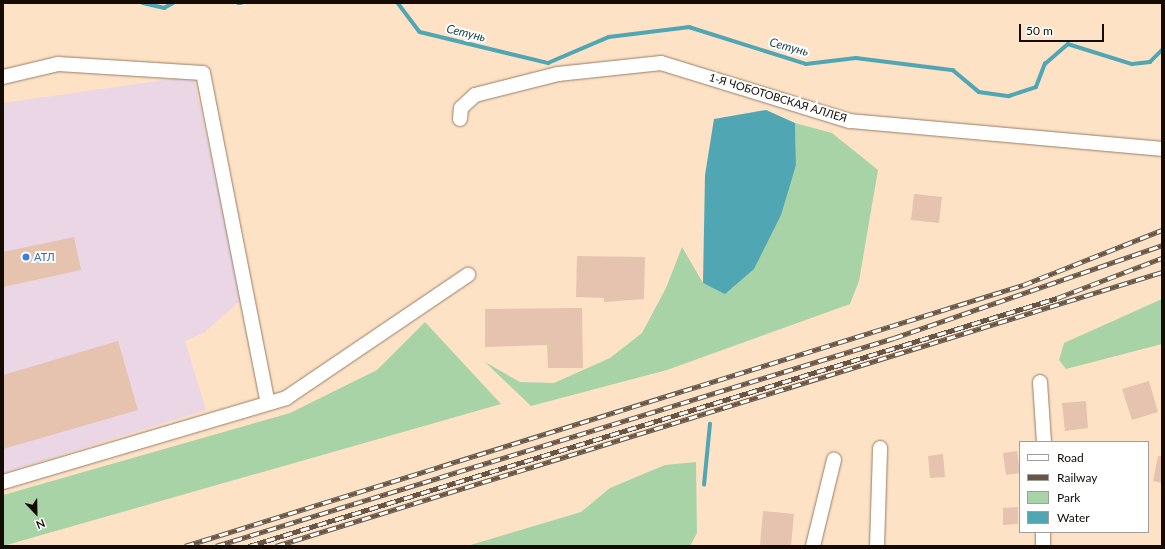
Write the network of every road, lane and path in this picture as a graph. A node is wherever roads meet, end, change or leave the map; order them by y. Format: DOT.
graph roads {
  1 [pos="3,77"];
  2 [pos="460,119"];
  3 [pos="1162,149"];
  4 [pos="468,275"];
  5 [pos="1040,382"];
  6 [pos="268,403"];
  7 [pos="1044,441"];
  8 [pos="880,448"];
  9 [pos="834,460"];
  10 [pos="3,482"];
  11 [pos="1043,533"];
  12 [pos="813,546"];
  13 [pos="877,546"];
  14 [pos="1043,546"];
  1 -- 6 [label="street"];
  2 -- 3 [label="street, 1-Я ЧОБОТОВСКАЯ АЛЛЕЯ"];
  4 -- 6 [label="street"];
  5 -- 7 [label="street"];
  6 -- 10 [label="street"];
  8 -- 13 [label="street"];
  9 -- 12 [label="street"];
  11 -- 14 [label="street"];
}
